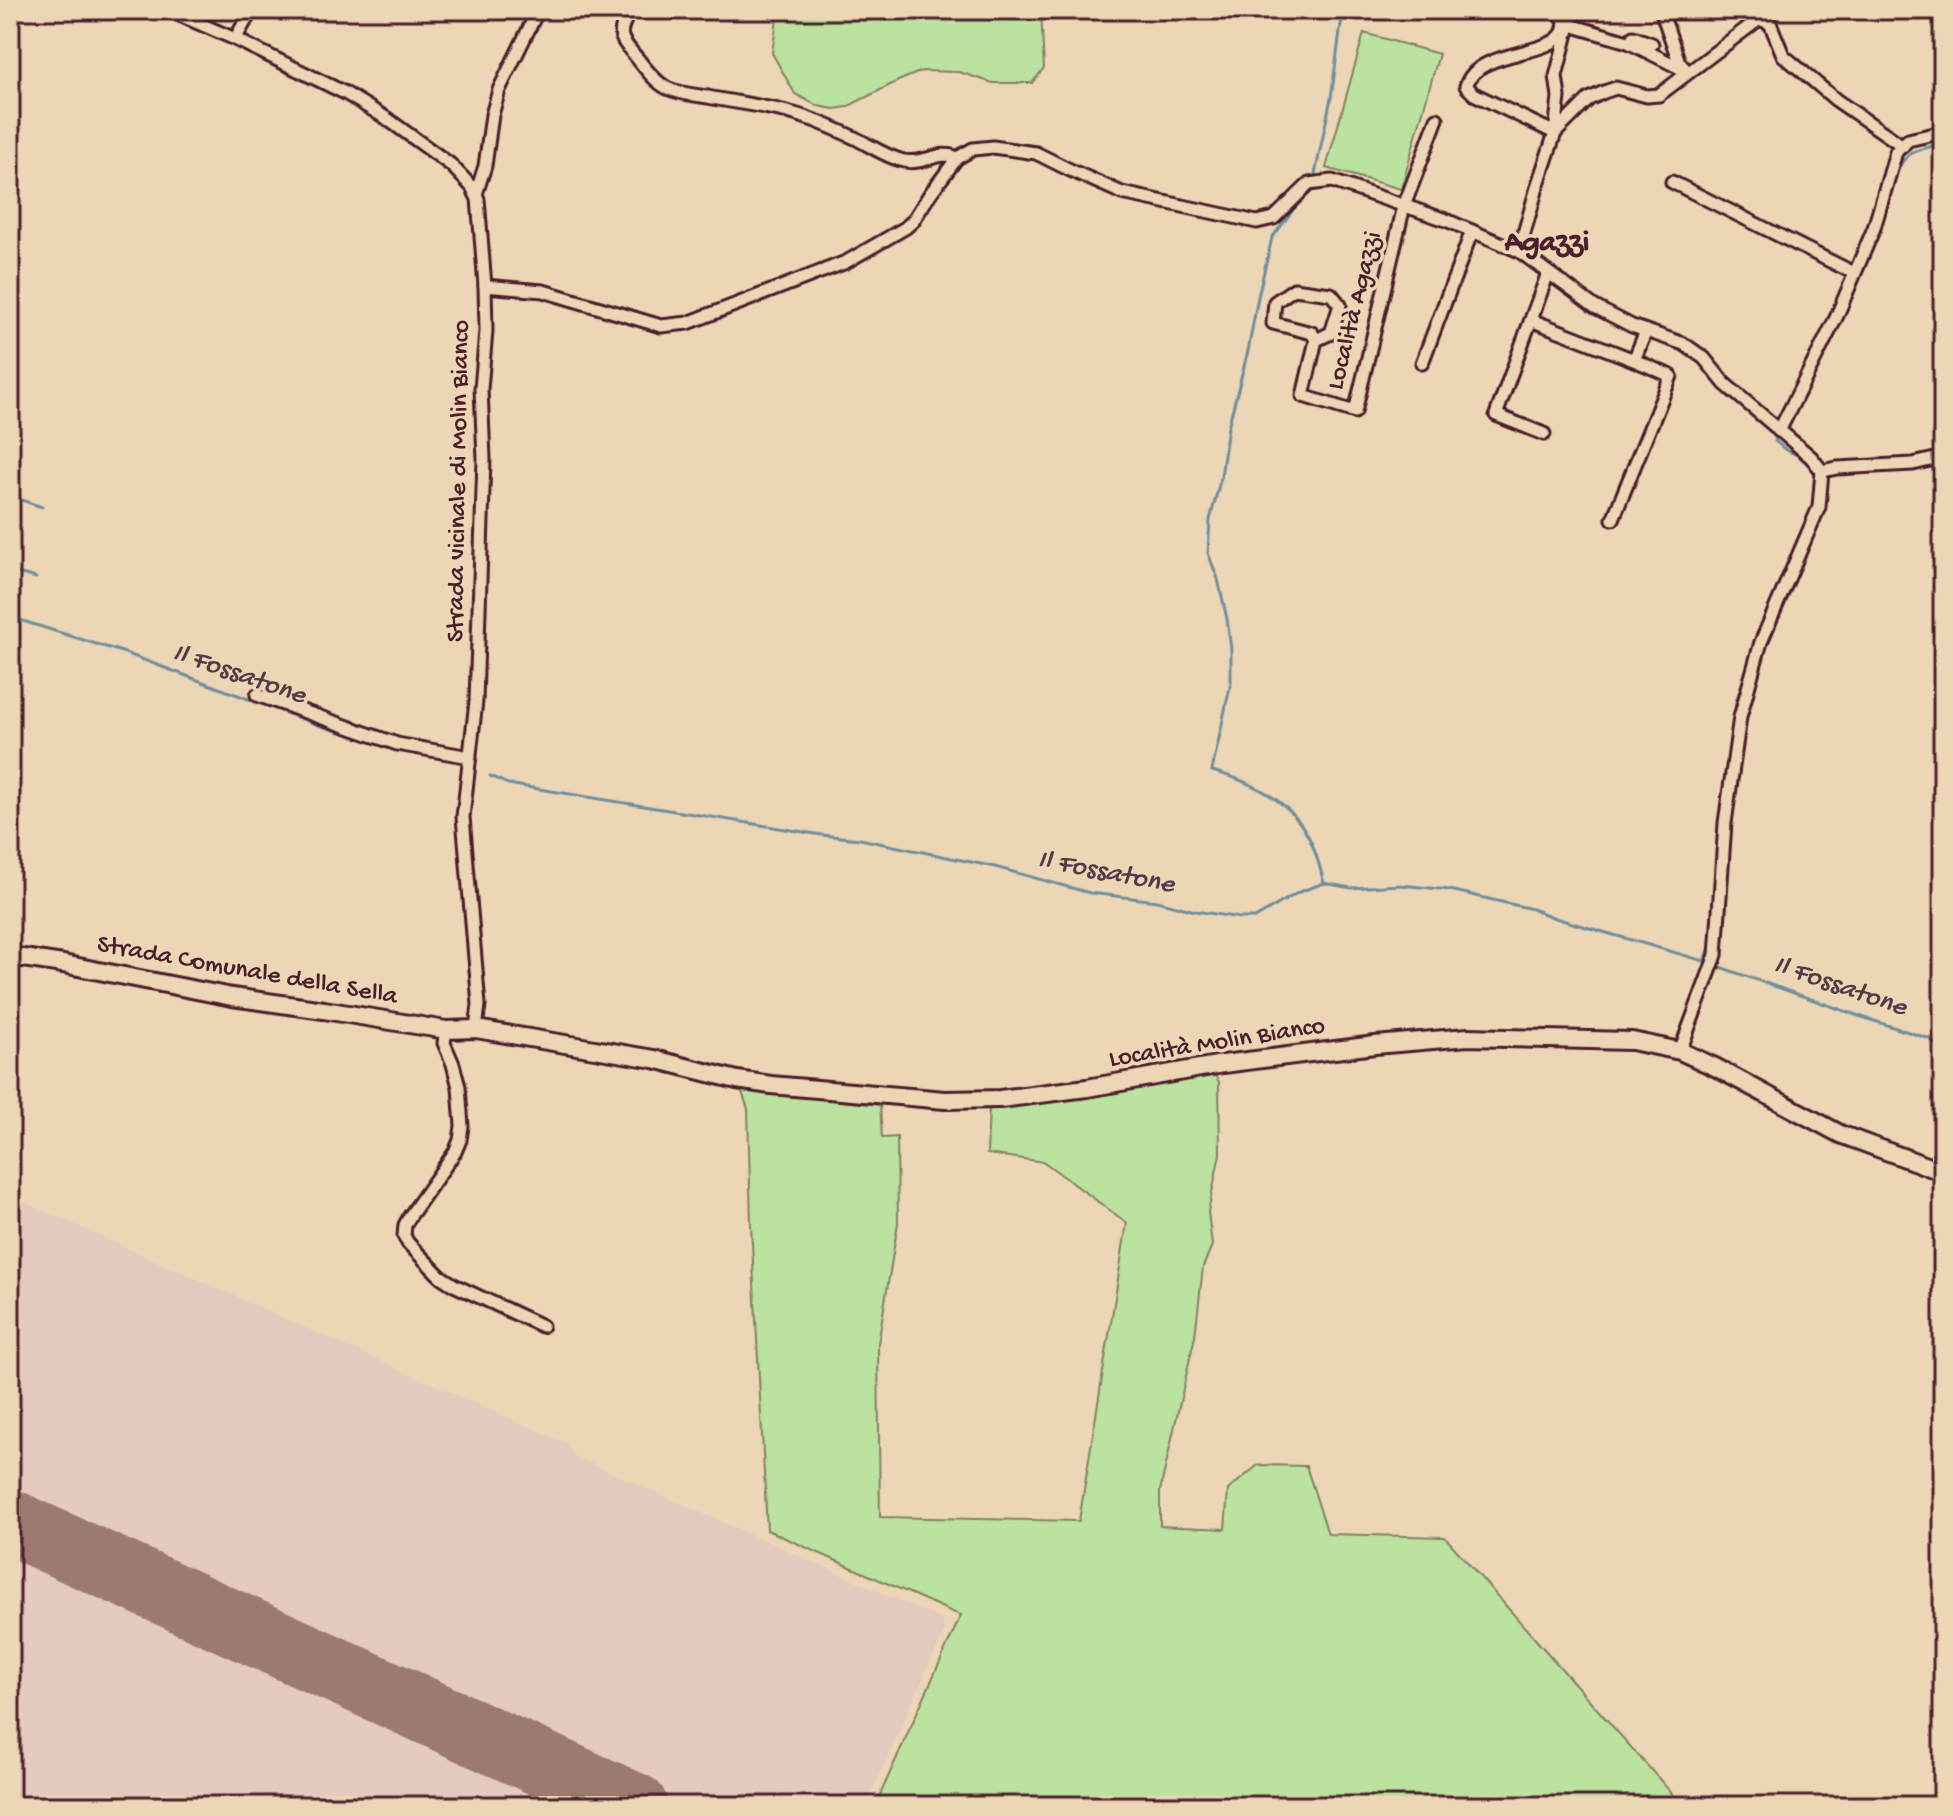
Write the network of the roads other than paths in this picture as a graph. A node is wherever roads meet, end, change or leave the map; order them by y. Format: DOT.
graph roads {
  1 [pos="168,10"];
  2 [pos="252,10"];
  3 [pos="538,10"];
  4 [pos="630,10"];
  5 [pos="1554,10"];
  6 [pos="1661,10"];
  7 [pos="1759,14"];
  8 [pos="1574,19"];
  9 [pos="235,39"];
  10 [pos="1652,44"];
  11 [pos="1688,72"];
  12 [pos="1437,119"];
  13 [pos="1943,132"];
  14 [pos="1555,133"];
  15 [pos="1903,146"];
  16 [pos="957,158"];
  17 [pos="1672,182"];
  18 [pos="478,200"];
  19 [pos="1404,206"];
  20 [pos="1472,231"];
  21 [pos="1519,251"];
  22 [pos="1548,273"];
  23 [pos="1854,273"];
  24 [pos="485,286"];
  25 [pos="1531,320"];
  26 [pos="1646,331"];
  27 [pos="1316,340"];
  28 [pos="1634,360"];
  29 [pos="1422,363"];
  30 [pos="1779,431"];
  31 [pos="1544,434"];
  32 [pos="1943,457"];
  33 [pos="1822,471"];
  34 [pos="1613,519"];
  35 [pos="257,695"];
  36 [pos="470,757"];
  37 [pos="10,956"];
  38 [pos="476,1029"];
  39 [pos="446,1030"];
  40 [pos="1680,1051"];
  41 [pos="1943,1172"];
  42 [pos="542,1326"];
  1 -- 9 [label="street"];
  2 -- 9 [label="street"];
  3 -- 18 [label="street, Strada vicinale di Molin Bianco"];
  4 -- 16 [label="street"];
  5 -- 14 [label="street"];
  6 -- 11 [label="street"];
  7 -- 11 [label="street"];
  7 -- 15 [label="street"];
  8 -- 10 [label="street"];
  8 -- 11 [label="street"];
  8 -- 14 [label="street"];
  9 -- 18 [label="street"];
  11 -- 14 [label="street"];
  12 -- 19 [label="street"];
  13 -- 15 [label="street"];
  14 -- 21 [label="street"];
  15 -- 23 [label="street"];
  16 -- 19 [label="street"];
  16 -- 24 [label="street"];
  17 -- 23 [label="street"];
  18 -- 24 [label="street, Strada vicinale di Molin Bianco"];
  19 -- 20 [label="street"];
  19 -- 27 [label="street, Località Agazzi"];
  20 -- 21 [label="street"];
  20 -- 29 [label="street"];
  21 -- 22 [label="street"];
  22 -- 25 [label="street"];
  22 -- 26 [label="street"];
  23 -- 30 [label="street"];
  24 -- 36 [label="street, Strada vicinale di Molin Bianco"];
  25 -- 28 [label="street"];
  25 -- 31 [label="street"];
  26 -- 28 [label="street"];
  26 -- 30 [label="street"];
  27 -- 27 [label="street"];
  28 -- 34 [label="street"];
  30 -- 33 [label="street"];
  32 -- 33 [label="street"];
  33 -- 40 [label="street"];
  35 -- 36 [label="street"];
  36 -- 38 [label="street, Strada vicinale di Molin Bianco"];
  37 -- 39 [label="street, Strada Comunale della Sella"];
  38 -- 39 [label="street, Strada Comunale della Sella"];
  38 -- 40 [label="street, Località Molin Bianco"];
  39 -- 42 [label="street"];
  40 -- 41 [label="street, Località Molin Bianco"];
}
